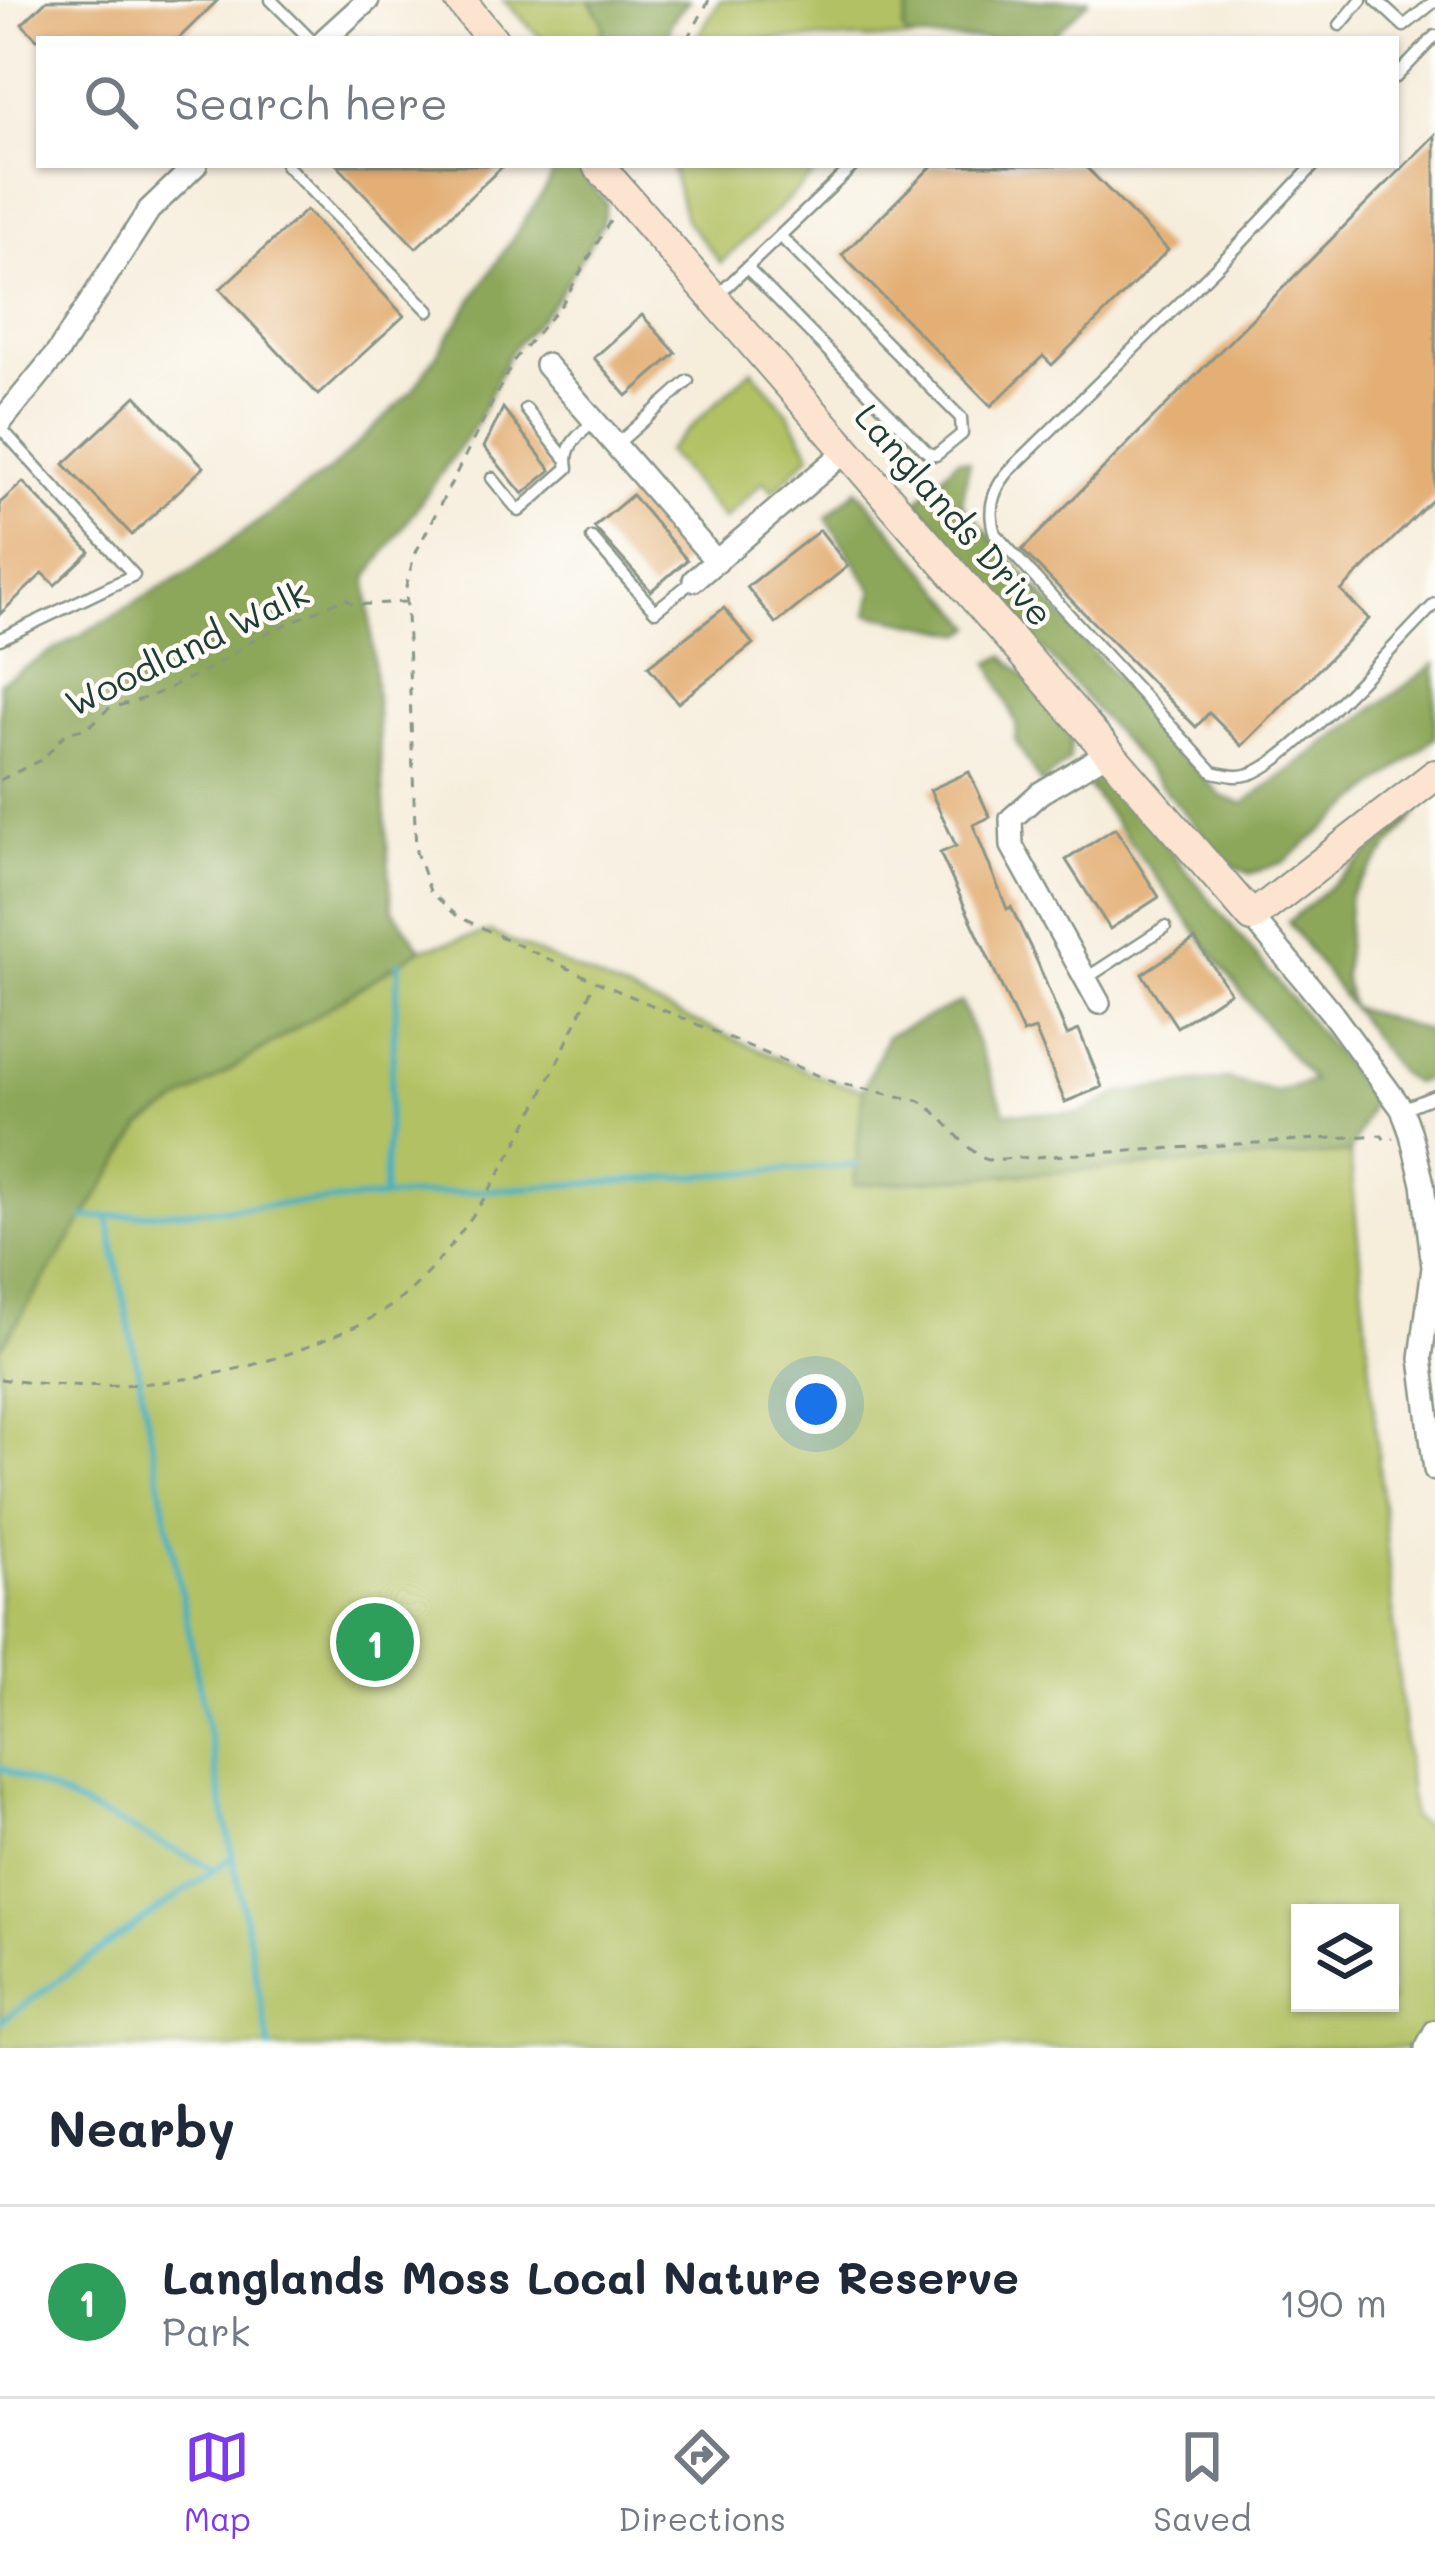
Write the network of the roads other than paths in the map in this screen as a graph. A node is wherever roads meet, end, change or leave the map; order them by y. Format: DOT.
graph roads {
  1 [pos="271,0"];
  2 [pos="368,0"];
  3 [pos="460,0"];
  4 [pos="1361,0"];
  5 [pos="1376,0"];
  6 [pos="1435,1"];
  7 [pos="1340,25"];
  8 [pos="1435,35"];
  9 [pos="307,36"];
  10 [pos="328,36"];
  11 [pos="490,36"];
  12 [pos="1399,74"];
  13 [pos="193,168"];
  14 [pos="289,168"];
  15 [pos="851,168"];
  16 [pos="1311,168"];
  17 [pos="605,174"];
  18 [pos="780,236"];
  19 [pos="747,268"];
  20 [pos="714,299"];
  21 [pos="429,310"];
  22 [pos="546,365"];
  23 [pos="688,381"];
  24 [pos="526,409"];
  25 [pos="594,421"];
  26 [pos="0,425"];
  27 [pos="615,446"];
  28 [pos="846,451"];
  29 [pos="565,458"];
  30 [pos="492,478"];
  31 [pos="592,538"];
  32 [pos="717,562"];
  33 [pos="694,580"];
  34 [pos="1435,604"];
  35 [pos="0,640"];
  36 [pos="1108,752"];
  37 [pos="1435,775"];
  38 [pos="1252,917"];
  39 [pos="1165,927"];
  40 [pos="1085,979"];
  41 [pos="1099,1003"];
  42 [pos="1435,1096"];
  43 [pos="1402,1109"];
  44 [pos="1435,1470"];
  45 [pos="1435,2031"];
  46 [pos="1426,2048"];
  1 -- 9 [label="lane"];
  2 -- 10 [label="street"];
  3 -- 11 [label="street"];
  4 -- 7 [label="lane"];
  5 -- 6 [label="lane"];
  8 -- 12 [label="lane"];
  13 -- 26 [label="street"];
  14 -- 21 [label="lane"];
  15 -- 18 [label="lane"];
  16 -- 34 [label="lane"];
  17 -- 20 [label="street, Langlands Drive"];
  18 -- 19 [label="lane"];
  18 -- 19 [label="lane"];
  19 -- 20 [label="lane"];
  20 -- 28 [label="street, Langlands Drive"];
  22 -- 25 [label="street"];
  23 -- 27 [label="lane"];
  24 -- 29 [label="lane"];
  25 -- 27 [label="street"];
  25 -- 29 [label="lane"];
  26 -- 35 [label="lane"];
  27 -- 32 [label="street"];
  28 -- 32 [label="street"];
  28 -- 36 [label="street, Langlands Drive"];
  29 -- 30 [label="lane"];
  31 -- 33 [label="lane"];
  32 -- 33 [label="street"];
  36 -- 38 [label="street, Langlands Drive"];
  36 -- 40 [label="street"];
  37 -- 38 [label="street"];
  38 -- 43 [label="street"];
  39 -- 40 [label="lane"];
  40 -- 41 [label="street"];
  42 -- 43 [label="lane"];
  43 -- 44 [label="street"];
  45 -- 46 [label="street"];
}
